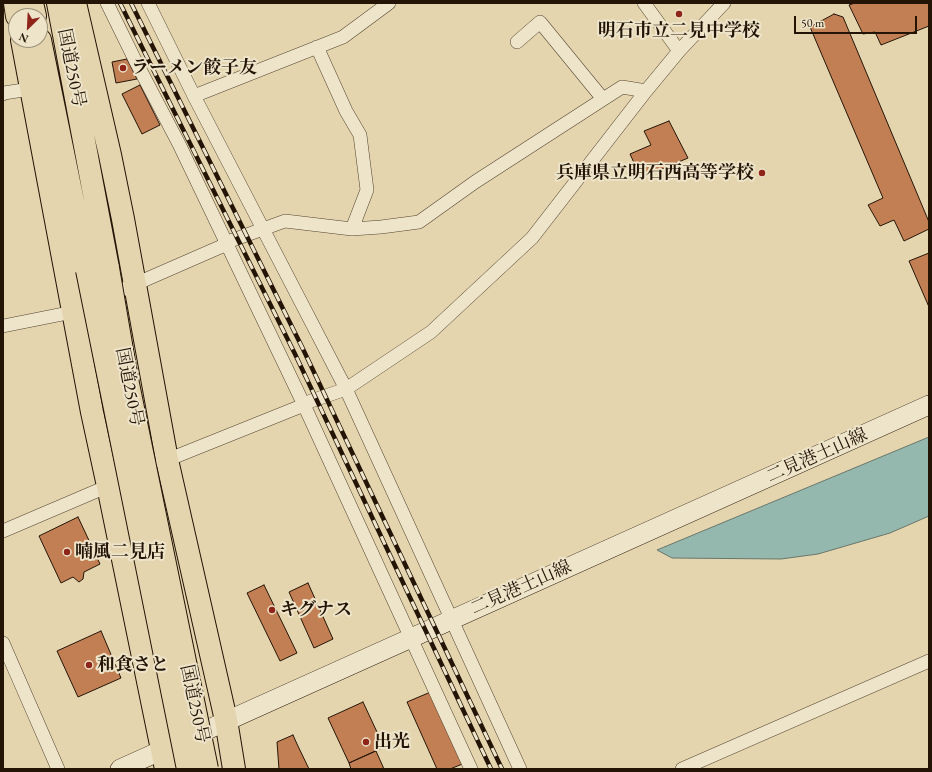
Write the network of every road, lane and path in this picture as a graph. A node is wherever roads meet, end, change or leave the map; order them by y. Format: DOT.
graph roads {
  1 [pos="58,3"];
  2 [pos="75,3"];
  3 [pos="107,3"];
  4 [pos="148,3"];
  5 [pos="389,3"];
  6 [pos="644,3"];
  7 [pos="724,3"];
  8 [pos="517,42"];
  9 [pos="317,47"];
  10 [pos="23,48"];
  11 [pos="42,48"];
  12 [pos="679,51"];
  13 [pos="30,89"];
  14 [pos="646,91"];
  15 [pos="3,92"];
  16 [pos="194,96"];
  17 [pos="603,99"];
  18 [pos="262,229"];
  19 [pos="352,229"];
  20 [pos="227,244"];
  21 [pos="98,269"];
  22 [pos="135,284"];
  23 [pos="73,312"];
  24 [pos="3,326"];
  25 [pos="346,389"];
  26 [pos="304,405"];
  27 [pos="928,406"];
  28 [pos="167,460"];
  29 [pos="108,486"];
  30 [pos="3,531"];
  31 [pos="452,619"];
  32 [pos="411,638"];
  33 [pos="3,643"];
  34 [pos="929,661"];
  35 [pos="226,720"];
  36 [pos="164,759"];
  37 [pos="58,769"];
  38 [pos="120,769"];
  39 [pos="188,769"];
  40 [pos="207,769"];
  41 [pos="234,769"];
  42 [pos="471,769"];
  43 [pos="520,769"];
  44 [pos="682,769"];
  1 -- 21 [label="highway, 国道250号"];
  2 -- 22 [label="highway"];
  3 -- 20 [label="street"];
  4 -- 16 [label="street"];
  5 -- 9 [label="street"];
  6 -- 12 [label="street"];
  7 -- 12 [label="street"];
  8 -- 17 [label="street"];
  9 -- 16 [label="street"];
  9 -- 19 [label="street"];
  10 -- 13 [label="highway"];
  11 -- 21 [label="highway, 国道250号"];
  12 -- 14 [label="street"];
  13 -- 15 [label="street"];
  13 -- 23 [label="highway"];
  14 -- 17 [label="street"];
  14 -- 25 [label="street"];
  16 -- 18 [label="street"];
  17 -- 19 [label="street"];
  18 -- 19 [label="street"];
  18 -- 20 [label="street"];
  18 -- 25 [label="street"];
  20 -- 22 [label="street"];
  20 -- 26 [label="street"];
  21 -- 39 [label="highway, 国道250号, bridge"];
  21 -- 40 [label="highway, 国道250号, bridge"];
  22 -- 23 [label="street"];
  22 -- 28 [label="highway"];
  23 -- 24 [label="street"];
  23 -- 29 [label="highway"];
  25 -- 26 [label="street"];
  25 -- 31 [label="street"];
  26 -- 28 [label="street"];
  26 -- 32 [label="street"];
  27 -- 31 [label="main road, 二見港土山線"];
  28 -- 29 [label="street"];
  28 -- 35 [label="highway"];
  29 -- 30 [label="street"];
  29 -- 36 [label="highway"];
  31 -- 32 [label="main road, 二見港土山線"];
  31 -- 43 [label="street"];
  32 -- 35 [label="main road, 二見港土山線"];
  32 -- 42 [label="street"];
  33 -- 37 [label="street"];
  34 -- 44 [label="street"];
  35 -- 36 [label="main road, 二見港土山線"];
  35 -- 41 [label="highway"];
  36 -- 38 [label="main road, 二見港土山線"];
}
